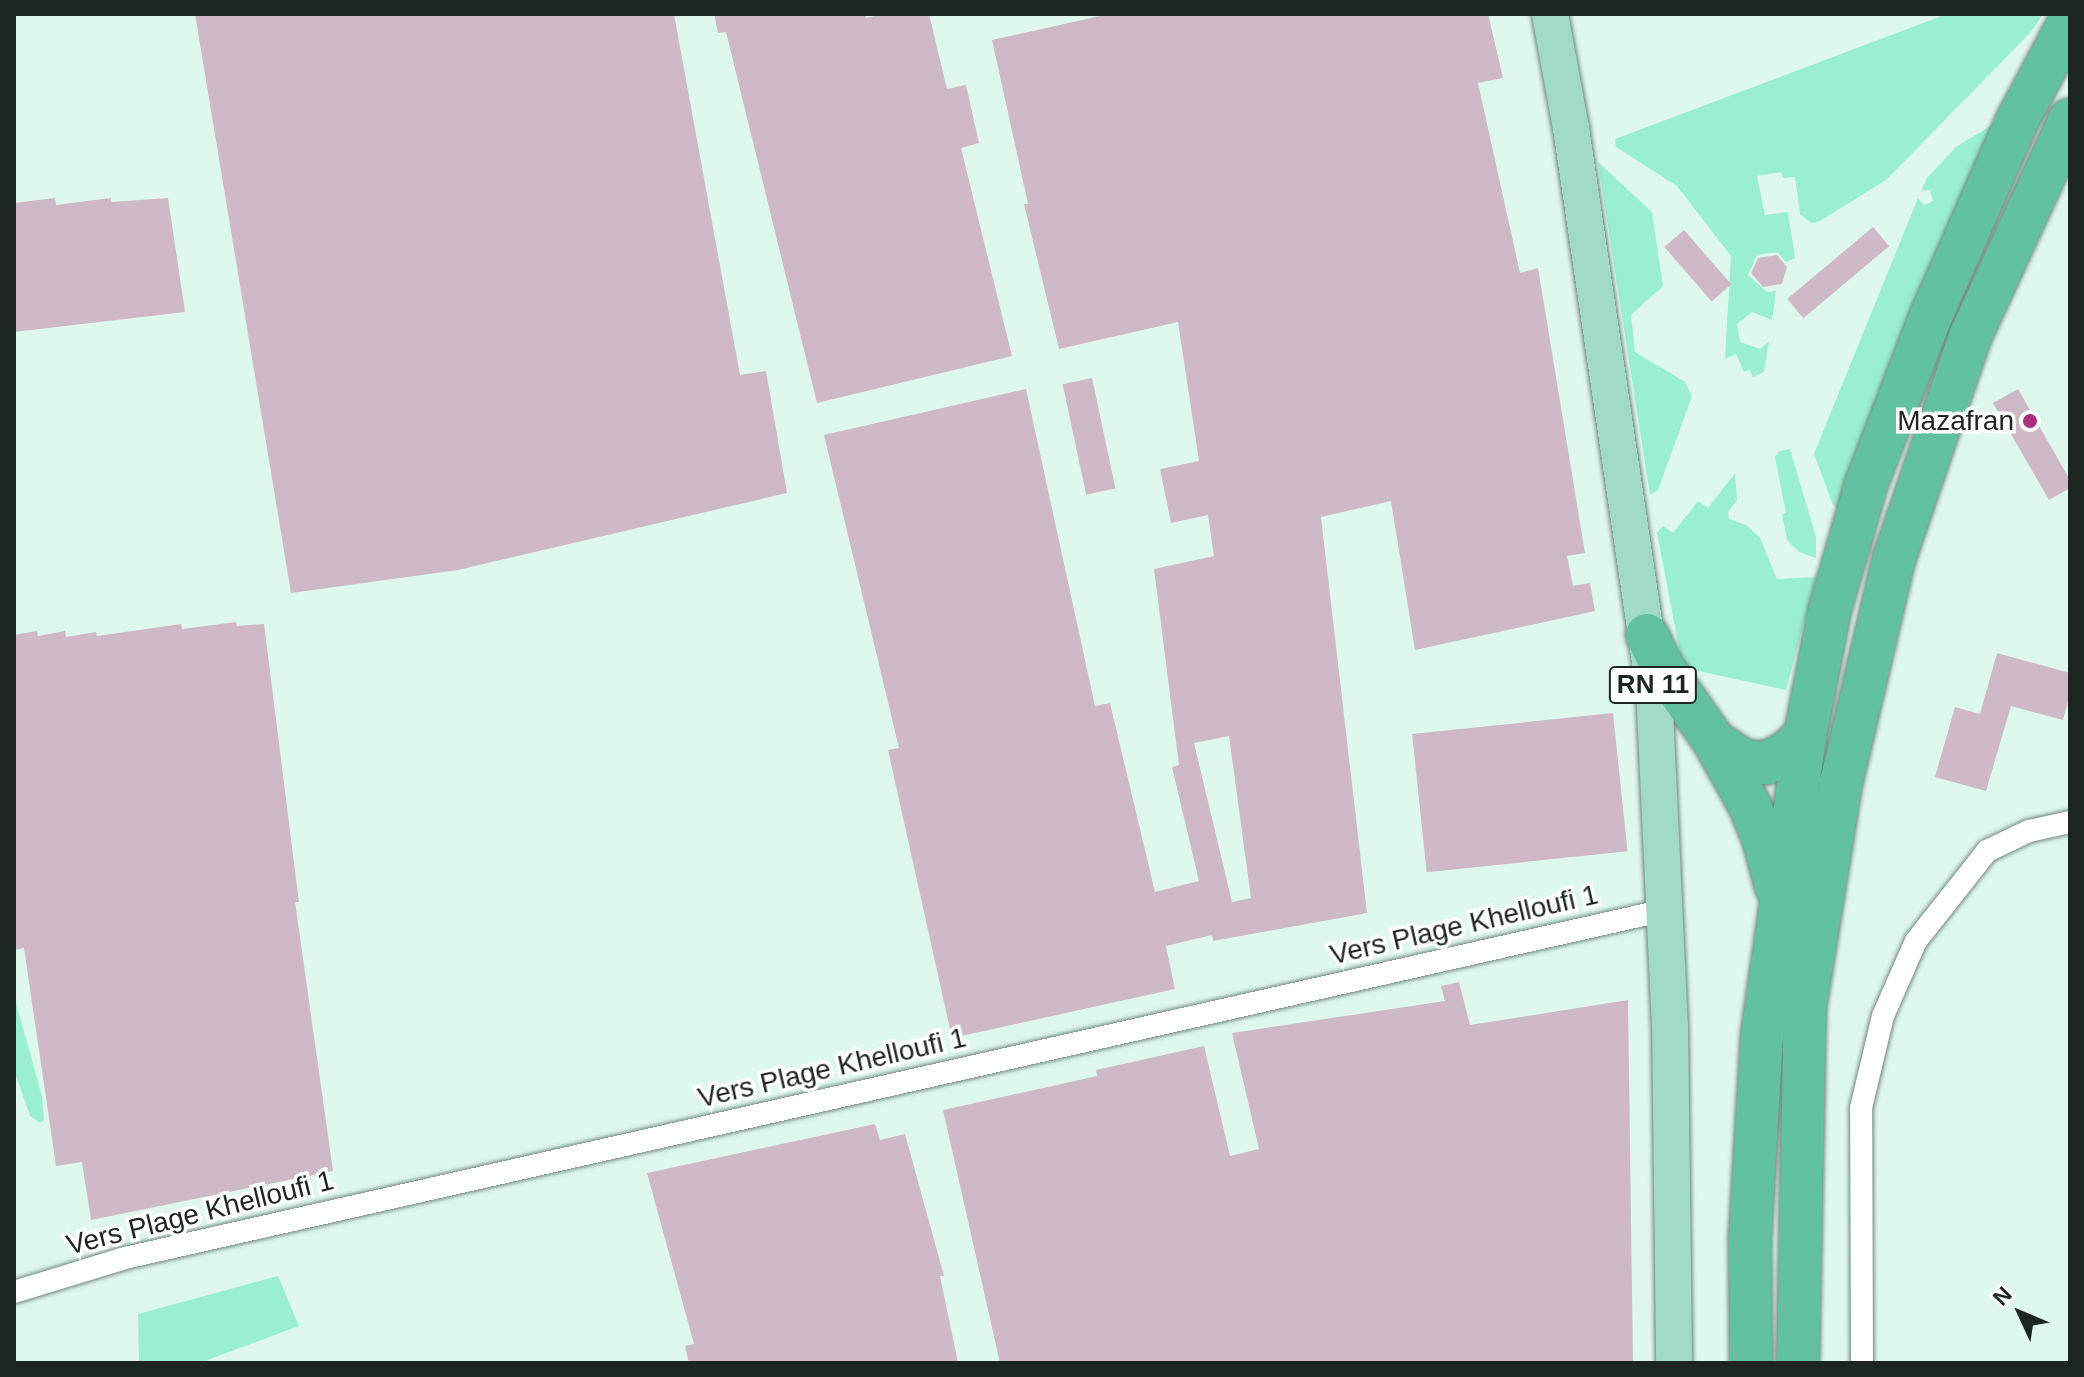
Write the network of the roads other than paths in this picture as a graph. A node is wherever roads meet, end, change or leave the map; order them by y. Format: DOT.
graph roads {
  1 [pos="1550,14"];
  2 [pos="2070,21"];
  3 [pos="2070,120"];
  4 [pos="1647,635"];
  5 [pos="1805,736"];
  6 [pos="1714,741"];
  7 [pos="2070,822"];
  8 [pos="1779,898"];
  9 [pos="1666,910"];
  10 [pos="14,1292"];
  11 [pos="1674,1363"];
  12 [pos="1751,1363"];
  13 [pos="1798,1363"];
  14 [pos="1862,1363"];
  1 -- 4 [label="main road, RN 11"];
  2 -- 5 [label="highway"];
  3 -- 13 [label="highway"];
  4 -- 6 [label="highway"];
  4 -- 9 [label="main road, RN 11"];
  5 -- 6 [label="highway"];
  5 -- 8 [label="highway"];
  6 -- 8 [label="highway"];
  7 -- 14 [label="street"];
  8 -- 12 [label="highway"];
  9 -- 10 [label="street, Vers Plage Khelloufi 1"];
  9 -- 11 [label="main road, RN 11"];
}
